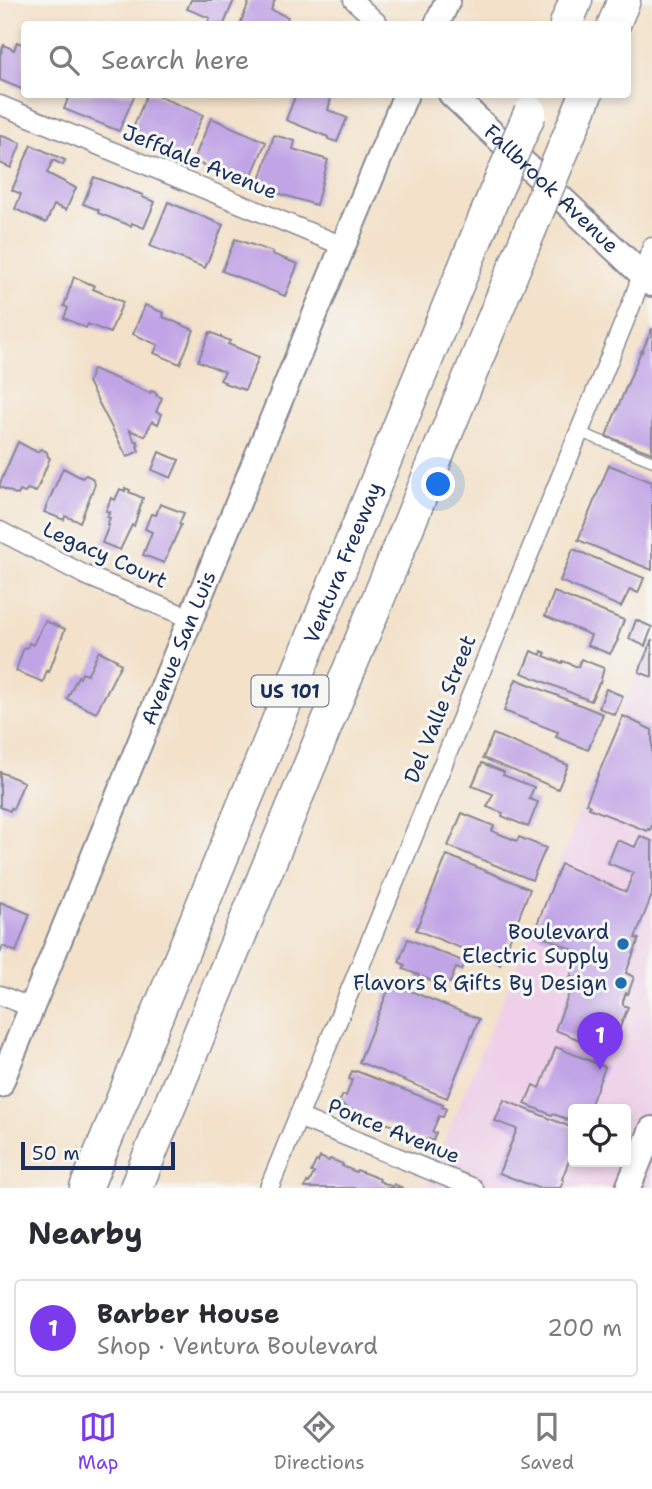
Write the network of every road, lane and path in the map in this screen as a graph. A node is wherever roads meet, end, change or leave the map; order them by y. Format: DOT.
graph roads {
  1 [pos="353,0"];
  2 [pos="448,0"];
  3 [pos="576,0"];
  4 [pos="624,0"];
  5 [pos="376,21"];
  6 [pos="438,21"];
  7 [pos="567,21"];
  8 [pos="615,21"];
  9 [pos="404,98"];
  10 [pos="456,98"];
  11 [pos="584,98"];
  12 [pos="534,104"];
  13 [pos="0,105"];
  14 [pos="343,246"];
  15 [pos="652,247"];
  16 [pos="647,279"];
  17 [pos="579,432"];
  18 [pos="652,461"];
  19 [pos="0,531"];
  20 [pos="192,619"];
  21 [pos="0,995"];
  22 [pos="32,1008"];
  23 [pos="0,1085"];
  24 [pos="298,1117"];
  25 [pos="652,1129"];
  26 [pos="86,1188"];
  27 [pos="136,1188"];
  28 [pos="269,1188"];
  29 [pos="474,1188"];
  30 [pos="628,1188"];
  1 -- 5 [label="street"];
  2 -- 6 [label="street"];
  3 -- 7 [label="highway"];
  4 -- 8 [label="highway"];
  9 -- 14 [label="street, Avenue San Luis"];
  10 -- 16 [label="street, Fallbrook Avenue"];
  11 -- 27 [label="highway, US 101, bridge"];
  12 -- 26 [label="highway, Ventura Freeway / US 101, bridge"];
  13 -- 14 [label="street, Jeffdale Avenue"];
  14 -- 20 [label="street, Avenue San Luis"];
  15 -- 16 [label="street, Del Valle Street"];
  16 -- 17 [label="street, Del Valle Street"];
  17 -- 18 [label="lane"];
  17 -- 24 [label="street, Del Valle Street"];
  19 -- 20 [label="street, Legacy Court"];
  20 -- 22 [label="street, Avenue San Luis"];
  21 -- 22 [label="street"];
  22 -- 23 [label="street, Avenue San Luis"];
  24 -- 28 [label="street, Del Valle Street"];
  24 -- 29 [label="street, Ponce Avenue"];
  25 -- 30 [label="street"];
}
